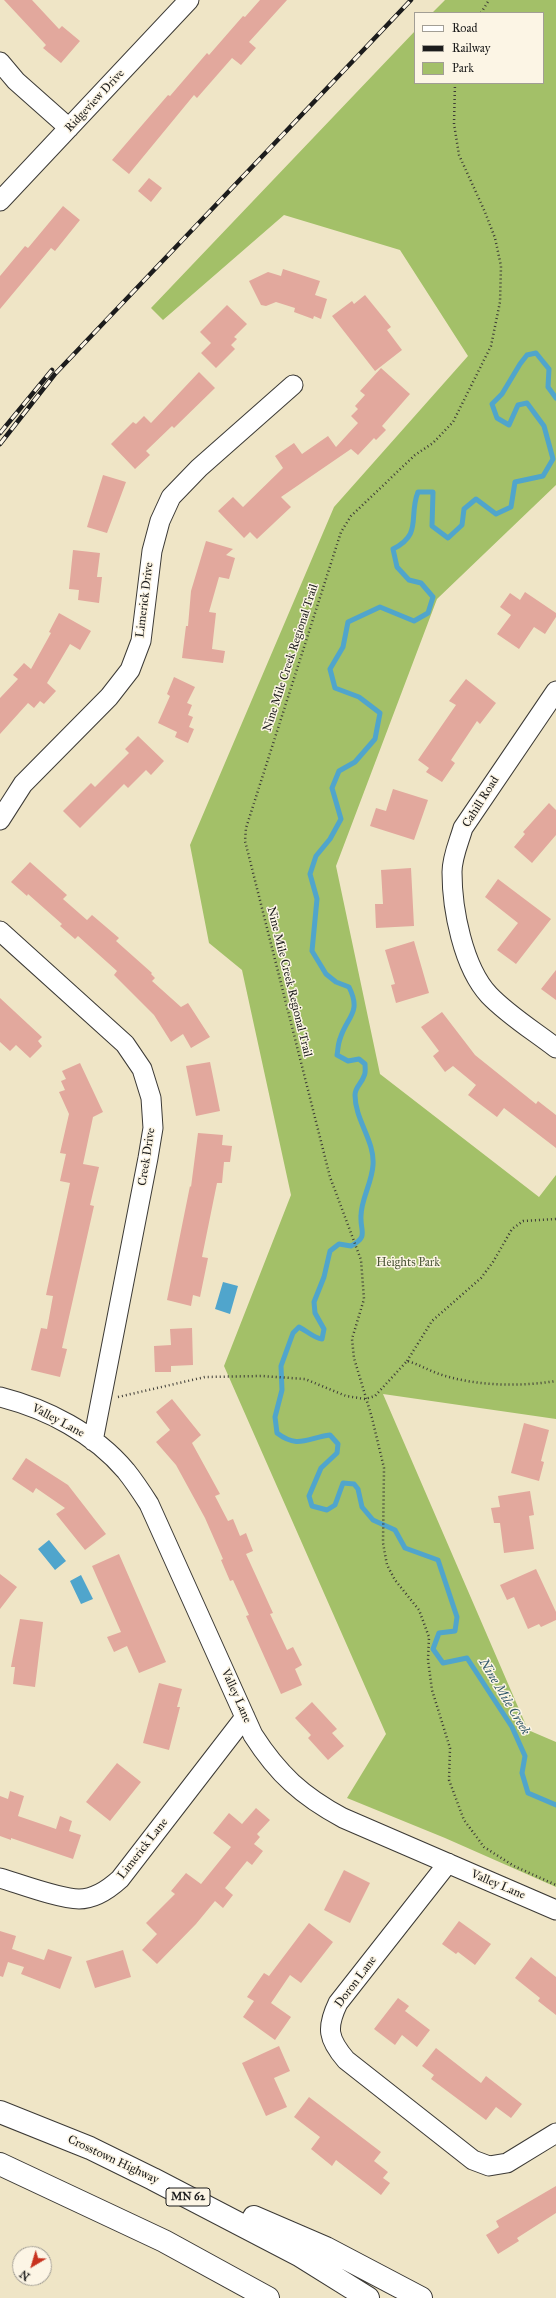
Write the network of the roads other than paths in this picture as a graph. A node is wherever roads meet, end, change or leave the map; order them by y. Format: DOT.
graph roads {
  1 [pos="189,0"];
  2 [pos="0,62"];
  3 [pos="69,128"];
  4 [pos="0,201"];
  5 [pos="293,385"];
  6 [pos="556,691"];
  7 [pos="0,820"];
  8 [pos="0,931"];
  9 [pos="556,1048"];
  10 [pos="0,1397"];
  11 [pos="94,1441"];
  12 [pos="245,1717"];
  13 [pos="448,1863"];
  14 [pos="0,1878"];
  15 [pos="556,1910"];
  16 [pos="0,2112"];
  17 [pos="556,2133"];
  18 [pos="90,2148"];
  19 [pos="0,2164"];
  20 [pos="268,2298"];
  21 [pos="368,2298"];
  22 [pos="420,2298"];
  1 -- 3 [label="street, Ridgeview Drive"];
  2 -- 3 [label="street"];
  3 -- 4 [label="street, Ridgeview Drive"];
  5 -- 7 [label="street, Limerick Drive"];
  6 -- 9 [label="street, Cahill Road"];
  8 -- 11 [label="street, Creek Drive"];
  10 -- 11 [label="street, Valley Lane"];
  11 -- 12 [label="street, Valley Lane"];
  12 -- 13 [label="street, Valley Lane"];
  12 -- 14 [label="street, Limerick Lane"];
  13 -- 15 [label="street, Valley Lane"];
  13 -- 17 [label="street, Doron Lane"];
  16 -- 18 [label="highway, Crosstown Highway / MN 62"];
  18 -- 21 [label="highway, Crosstown Highway / MN 62"];
  18 -- 22 [label="highway"];
  19 -- 20 [label="highway"];
}
